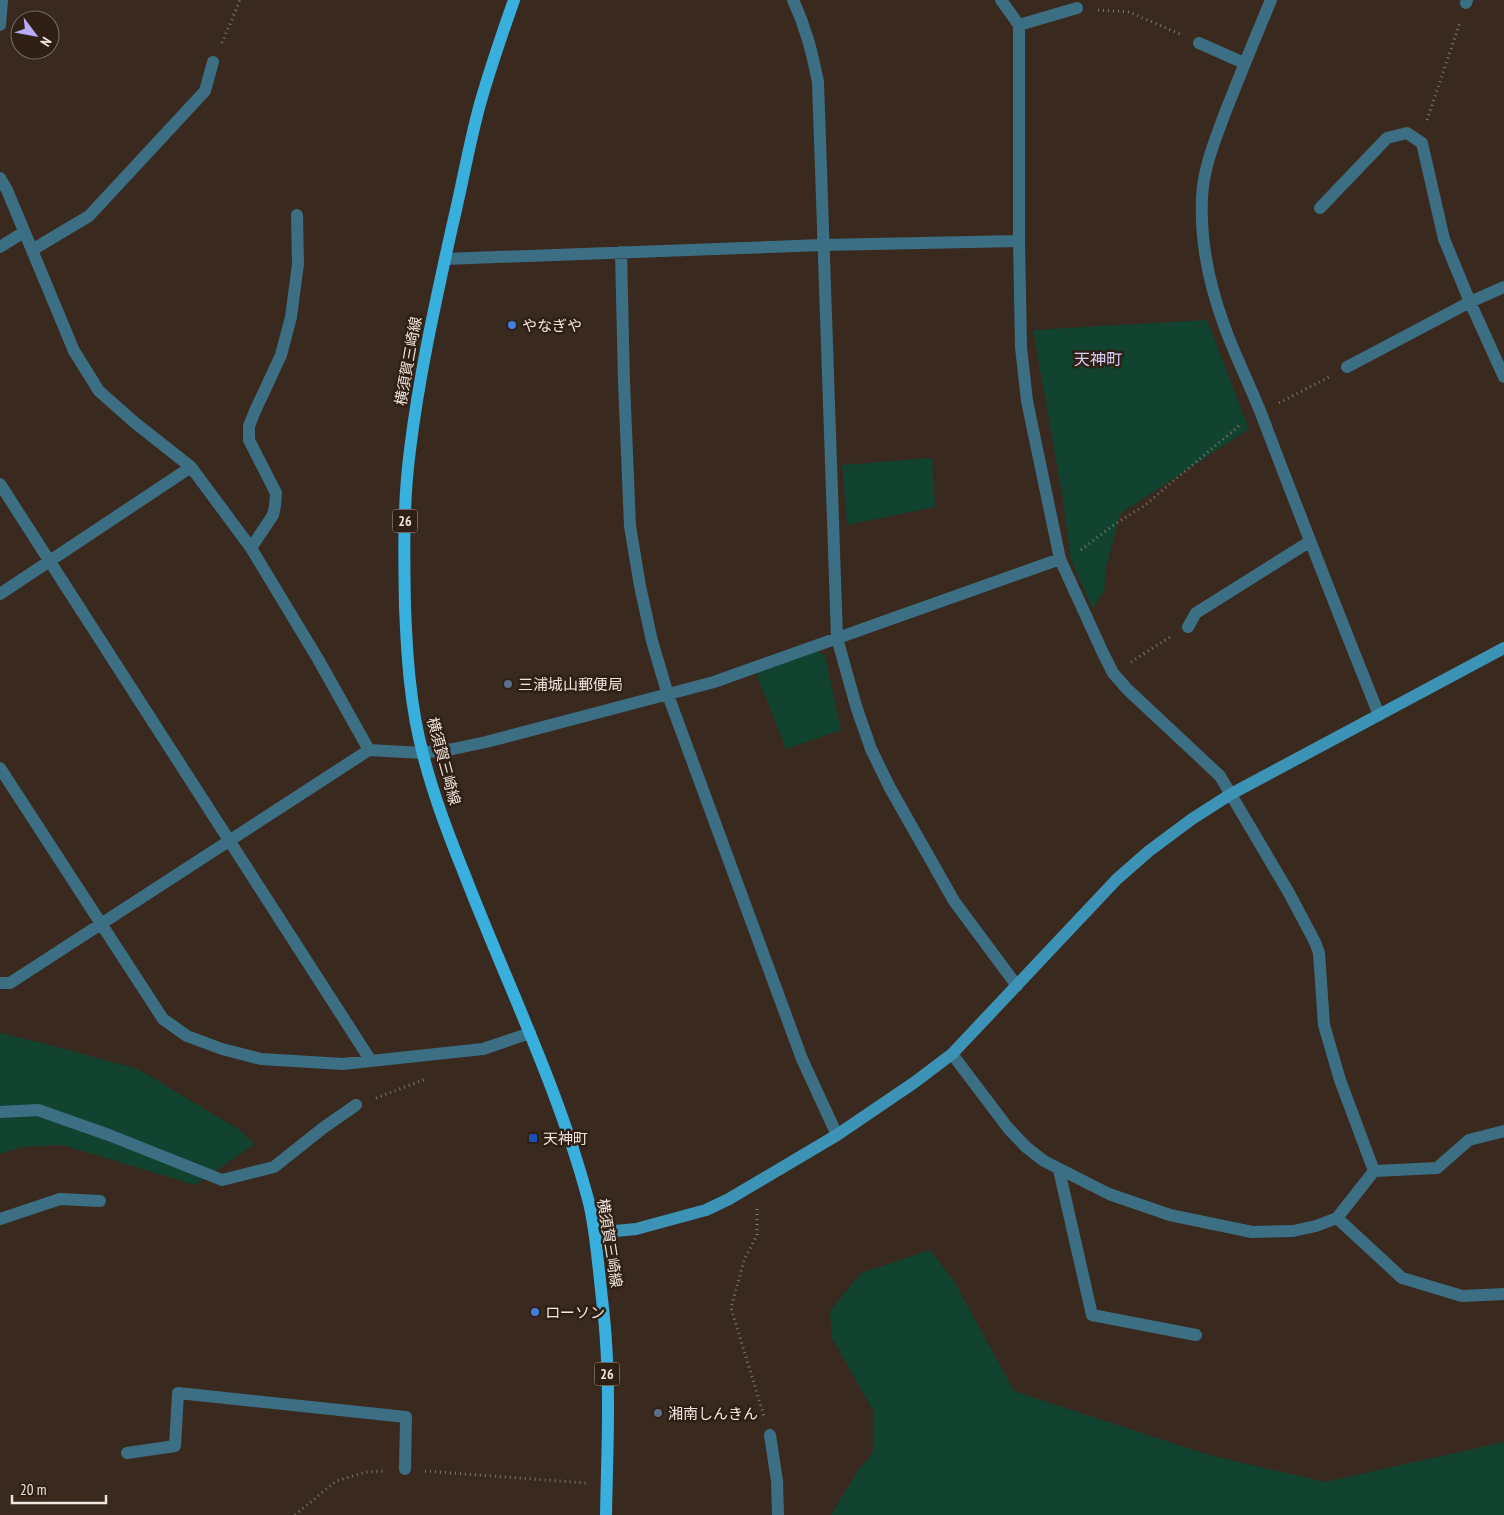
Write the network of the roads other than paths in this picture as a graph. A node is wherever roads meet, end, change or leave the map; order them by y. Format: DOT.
graph roads {
  1 [pos="2,0"];
  2 [pos="514,0"];
  3 [pos="793,0"];
  4 [pos="1001,0"];
  5 [pos="1270,0"];
  6 [pos="1077,8"];
  7 [pos="0,25"];
  8 [pos="1019,25"];
  9 [pos="1199,43"];
  10 [pos="213,62"];
  11 [pos="1244,63"];
  12 [pos="0,178"];
  13 [pos="1320,208"];
  14 [pos="298,215"];
  15 [pos="24,232"];
  16 [pos="1019,241"];
  17 [pos="823,245"];
  18 [pos="0,247"];
  19 [pos="32,250"];
  20 [pos="621,252"];
  21 [pos="445,259"];
  22 [pos="1504,287"];
  23 [pos="1470,302"];
  24 [pos="1347,367"];
  25 [pos="1504,377"];
  26 [pos="191,467"];
  27 [pos="0,484"];
  28 [pos="1309,542"];
  29 [pos="251,548"];
  30 [pos="50,561"];
  31 [pos="1061,561"];
  32 [pos="0,594"];
  33 [pos="1188,627"];
  34 [pos="837,638"];
  35 [pos="1504,648"];
  36 [pos="668,695"];
  37 [pos="1378,715"];
  38 [pos="369,750"];
  39 [pos="422,753"];
  40 [pos="0,768"];
  41 [pos="1231,794"];
  42 [pos="229,840"];
  43 [pos="101,924"];
  44 [pos="0,983"];
  45 [pos="1017,986"];
  46 [pos="530,1033"];
  47 [pos="952,1054"];
  48 [pos="371,1061"];
  49 [pos="356,1105"];
  50 [pos="0,1112"];
  51 [pos="1504,1131"];
  52 [pos="837,1134"];
  53 [pos="1059,1170"];
  54 [pos="1374,1171"];
  55 [pos="100,1201"];
  56 [pos="1337,1218"];
  57 [pos="0,1219"];
  58 [pos="595,1233"];
  59 [pos="1504,1294"];
  60 [pos="1196,1335"];
  61 [pos="770,1436"];
  62 [pos="127,1453"];
  63 [pos="405,1469"];
  64 [pos="606,1515"];
  65 [pos="778,1515"];
  1 -- 7 [label="street"];
  2 -- 21 [label="main road, 横須賀三崎線 / 26"];
  3 -- 17 [label="street"];
  4 -- 8 [label="street"];
  5 -- 11 [label="street"];
  6 -- 8 [label="street"];
  8 -- 16 [label="street"];
  9 -- 11 [label="street"];
  10 -- 19 [label="street"];
  11 -- 28 [label="street"];
  12 -- 15 [label="street"];
  13 -- 23 [label="street"];
  14 -- 29 [label="street"];
  15 -- 18 [label="street"];
  15 -- 19 [label="street"];
  16 -- 17 [label="street"];
  16 -- 31 [label="street"];
  17 -- 20 [label="street"];
  17 -- 34 [label="street"];
  19 -- 26 [label="street"];
  20 -- 21 [label="street"];
  20 -- 36 [label="street"];
  21 -- 39 [label="main road, 横須賀三崎線 / 26"];
  22 -- 23 [label="street"];
  23 -- 24 [label="street"];
  23 -- 25 [label="street"];
  26 -- 29 [label="street"];
  26 -- 30 [label="street"];
  27 -- 30 [label="street"];
  28 -- 33 [label="street"];
  28 -- 37 [label="street"];
  29 -- 38 [label="street"];
  30 -- 32 [label="street"];
  30 -- 42 [label="street"];
  31 -- 34 [label="street"];
  31 -- 41 [label="street"];
  34 -- 36 [label="street"];
  34 -- 45 [label="street"];
  35 -- 37 [label="street"];
  36 -- 39 [label="street"];
  36 -- 52 [label="street"];
  37 -- 41 [label="street"];
  38 -- 39 [label="street"];
  38 -- 42 [label="street"];
  39 -- 46 [label="main road, 横須賀三崎線 / 26"];
  40 -- 43 [label="street"];
  41 -- 45 [label="street"];
  41 -- 54 [label="street"];
  42 -- 43 [label="street"];
  42 -- 48 [label="street"];
  43 -- 44 [label="street"];
  43 -- 48 [label="street"];
  45 -- 47 [label="street"];
  46 -- 48 [label="street"];
  46 -- 58 [label="main road, 横須賀三崎線 / 26"];
  47 -- 52 [label="street"];
  47 -- 53 [label="street"];
  49 -- 50 [label="street"];
  51 -- 54 [label="street"];
  52 -- 58 [label="street"];
  53 -- 56 [label="street"];
  53 -- 60 [label="street"];
  54 -- 56 [label="street"];
  55 -- 57 [label="street"];
  56 -- 59 [label="street"];
  58 -- 64 [label="main road, 横須賀三崎線 / 26"];
  61 -- 65 [label="street"];
  62 -- 63 [label="street"];
}
